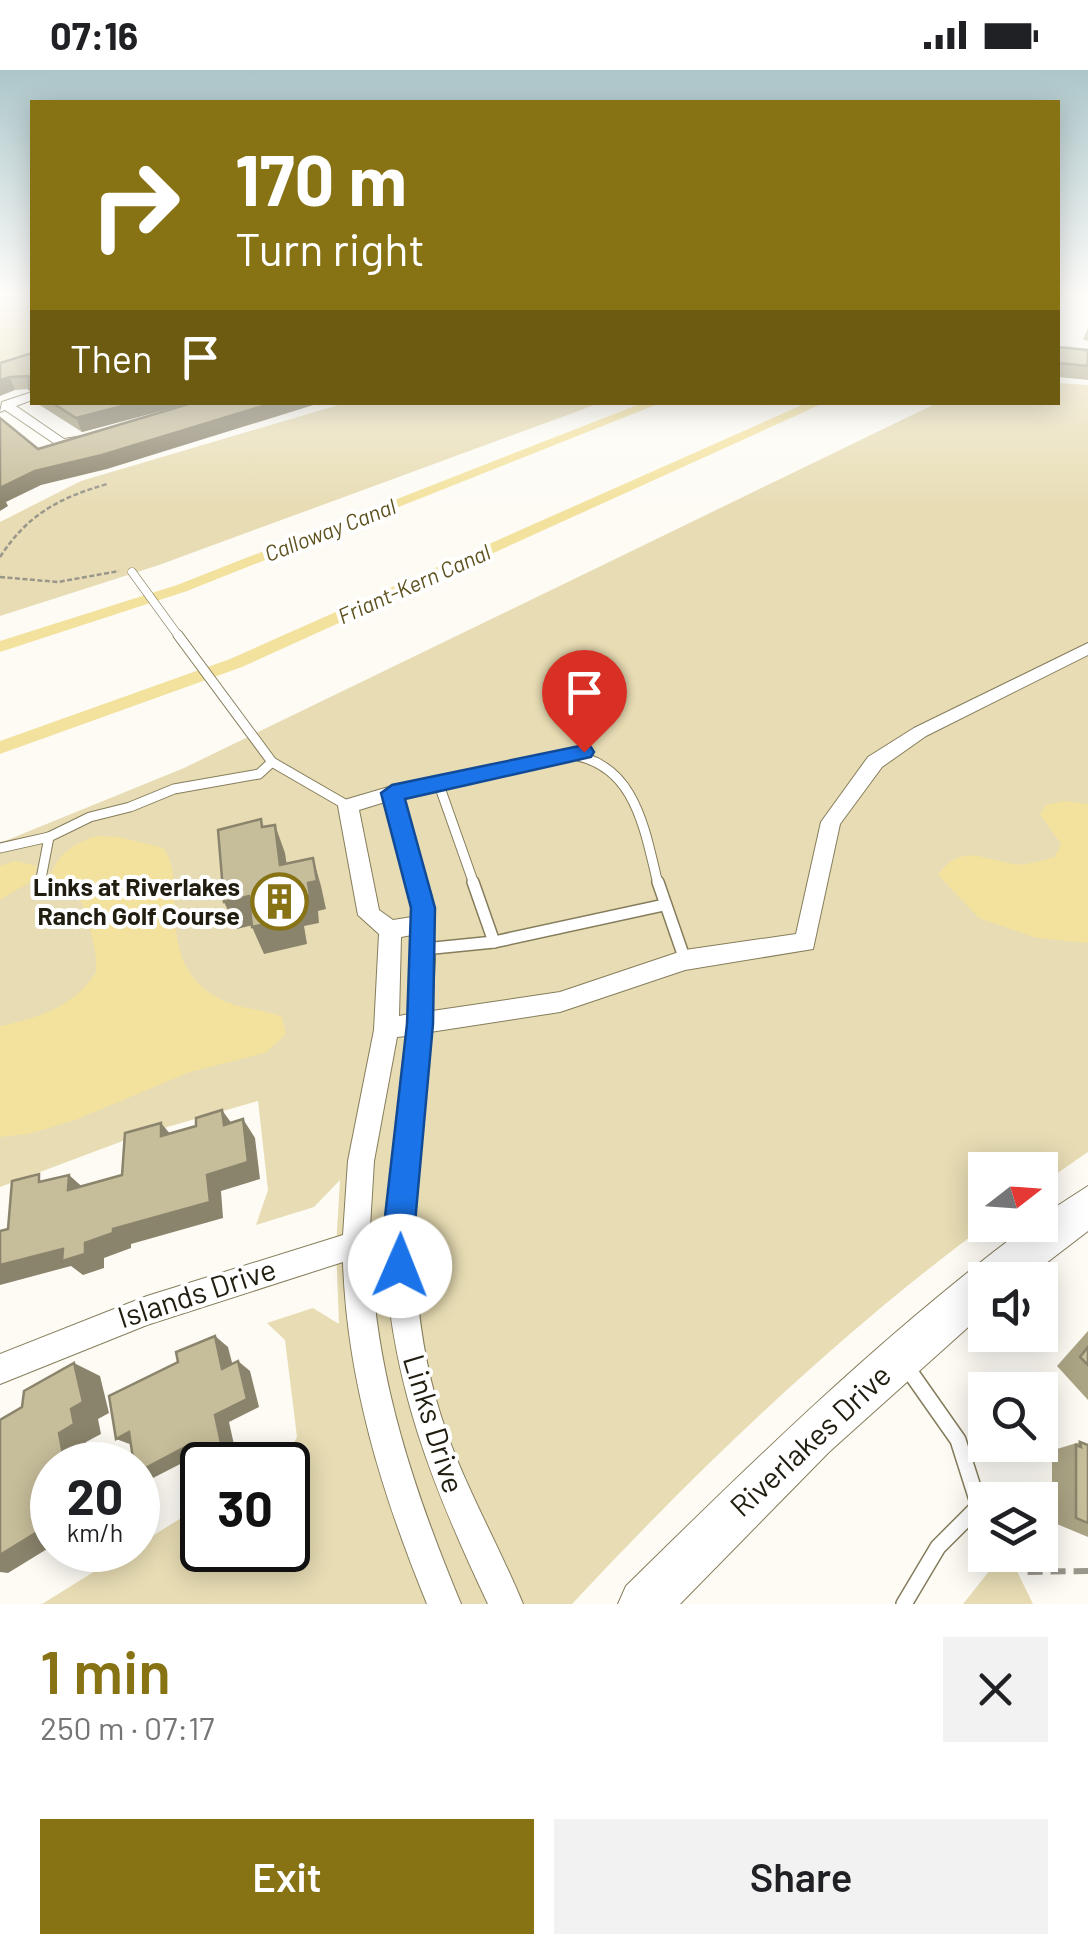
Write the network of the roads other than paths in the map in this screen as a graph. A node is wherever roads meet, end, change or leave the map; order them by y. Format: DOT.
graph roads {
  1 [pos="30,397"];
  2 [pos="3,406"];
  3 [pos="104,436"];
  4 [pos="132,572"];
  5 [pos="1088,648"];
  6 [pos="272,762"];
  7 [pos="438,782"];
  8 [pos="392,793"];
  9 [pos="348,806"];
  10 [pos="49,836"];
  11 [pos="0,848"];
  12 [pos="39,890"];
  13 [pos="664,905"];
  14 [pos="390,930"];
  15 [pos="422,936"];
  16 [pos="494,942"];
  17 [pos="685,960"];
  18 [pos="420,1024"];
  19 [pos="386,1028"];
  20 [pos="1088,1206"];
  21 [pos="398,1234"];
  22 [pos="358,1244"];
  23 [pos="1014,1262"];
  24 [pos="968,1299"];
  25 [pos="900,1357"];
  26 [pos="0,1369"];
  27 [pos="444,1604"];
  28 [pos="506,1604"];
  29 [pos="644,1604"];
  30 [pos="904,1604"];
  1 -- 2 [label="street"];
  2 -- 3 [label="street"];
  4 -- 6 [label="lane"];
  5 -- 17 [label="street"];
  6 -- 9 [label="lane"];
  6 -- 10 [label="lane"];
  7 -- 8 [label="lane"];
  7 -- 13 [label="lane"];
  7 -- 16 [label="lane"];
  8 -- 9 [label="street"];
  8 -- 15 [label="street, Links Drive"];
  9 -- 14 [label="street"];
  10 -- 11 [label="lane"];
  10 -- 12 [label="lane"];
  13 -- 16 [label="lane"];
  13 -- 17 [label="lane"];
  14 -- 15 [label="street"];
  14 -- 19 [label="street, Links Drive"];
  15 -- 16 [label="lane"];
  15 -- 18 [label="street, Links Drive"];
  17 -- 18 [label="street"];
  18 -- 19 [label="street"];
  18 -- 21 [label="street, Links Drive"];
  19 -- 22 [label="street, Links Drive"];
  20 -- 23 [label="main road, Riverlakes Drive"];
  21 -- 22 [label="street, Islands Drive"];
  21 -- 28 [label="street, Links Drive"];
  22 -- 26 [label="street, Islands Drive"];
  22 -- 27 [label="street, Links Drive"];
  24 -- 25 [label="main road, Riverlakes Drive"];
  25 -- 29 [label="main road, Riverlakes Drive"];
  25 -- 30 [label="lane"];
}
